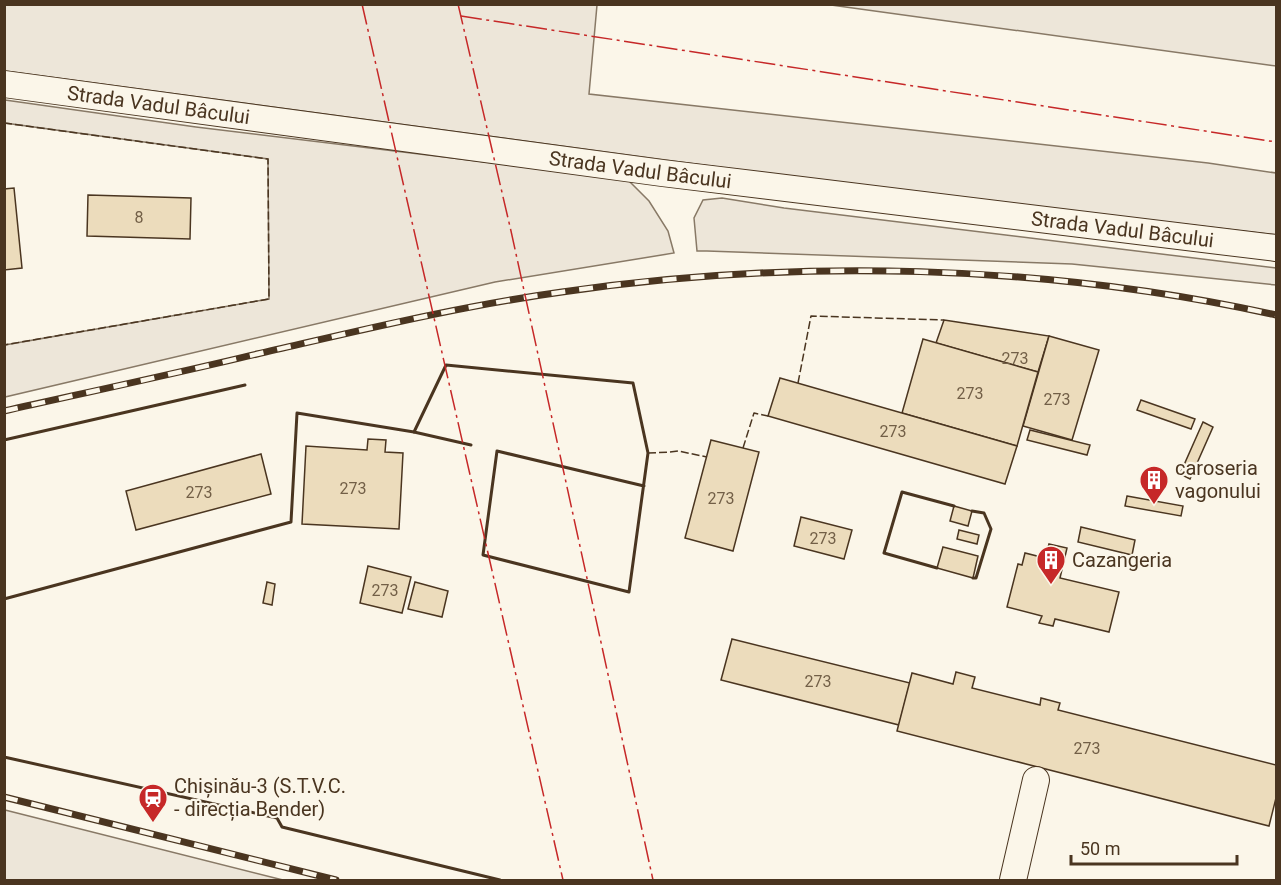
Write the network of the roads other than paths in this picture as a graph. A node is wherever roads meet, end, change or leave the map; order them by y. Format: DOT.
graph roads {
  1 [pos="4,84"];
  2 [pos="1276,248"];
  3 [pos="1036,780"];
  4 [pos="1013,880"];
  1 -- 2 [label="street, Strada Vadul Bâcului"];
  3 -- 4 [label="street"];
}
